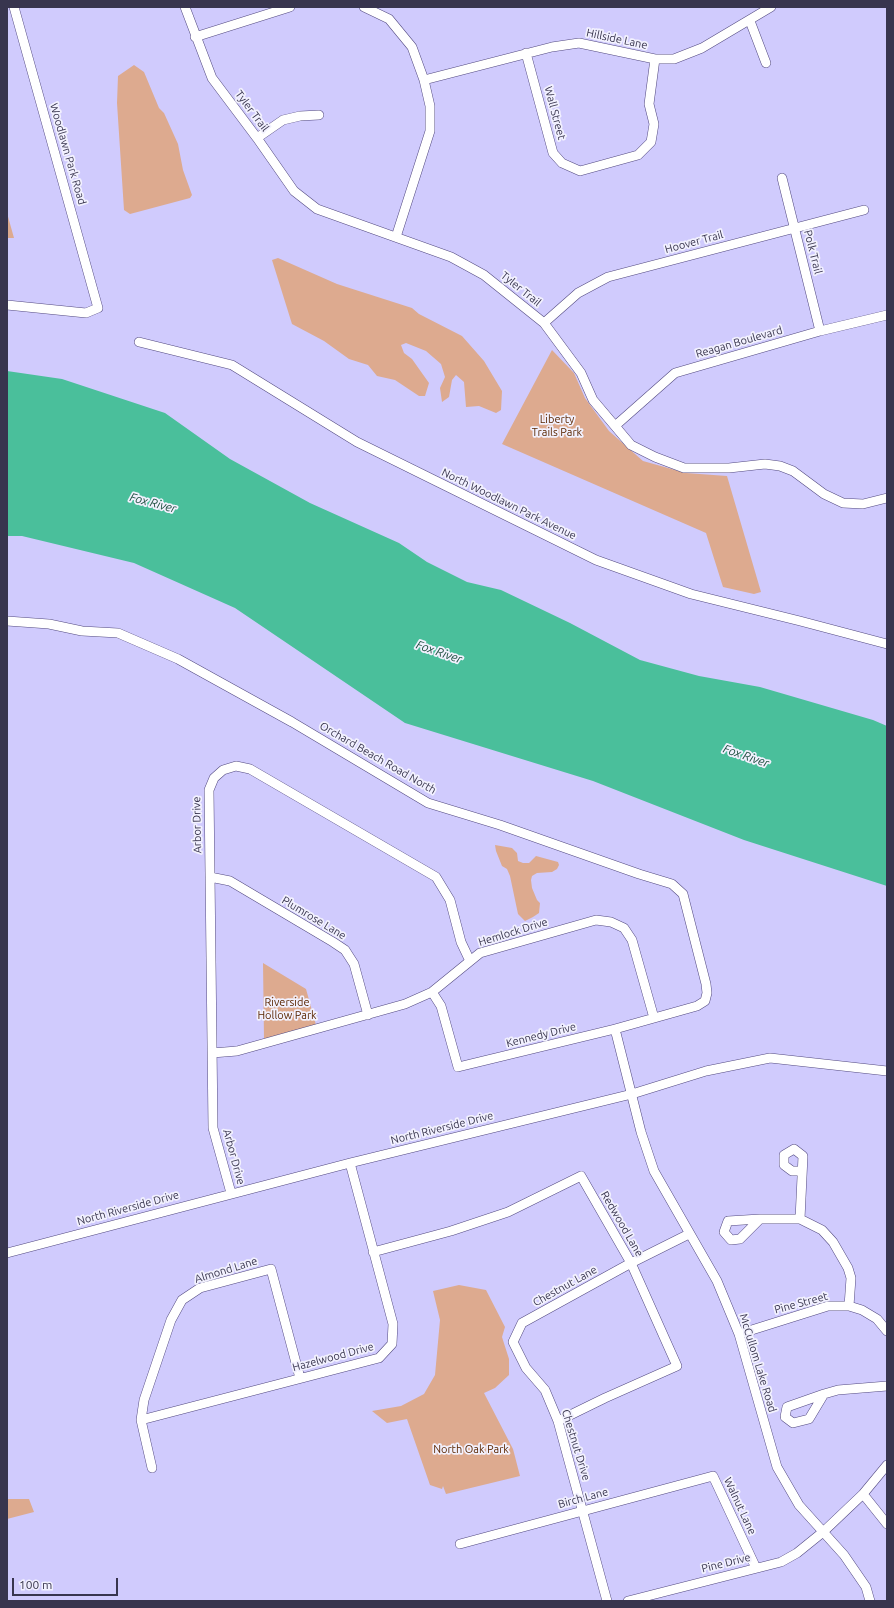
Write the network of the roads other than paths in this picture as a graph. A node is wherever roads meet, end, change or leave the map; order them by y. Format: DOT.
graph roads {
  1 [pos="14,7"];
  2 [pos="185,7"];
  3 [pos="290,7"];
  4 [pos="364,7"];
  5 [pos="771,7"];
  6 [pos="750,21"];
  7 [pos="195,37"];
  8 [pos="526,53"];
  9 [pos="655,59"];
  10 [pos="766,63"];
  11 [pos="424,80"];
  12 [pos="319,115"];
  13 [pos="257,138"];
  14 [pos="782,178"];
  15 [pos="864,210"];
  16 [pos="794,228"];
  17 [pos="396,237"];
  18 [pos="7,305"];
  19 [pos="887,315"];
  20 [pos="544,323"];
  21 [pos="820,331"];
  22 [pos="138,342"];
  23 [pos="615,426"];
  24 [pos="887,498"];
  25 [pos="7,621"];
  26 [pos="887,644"];
  27 [pos="210,877"];
  28 [pos="470,961"];
  29 [pos="432,992"];
  30 [pos="705,1001"];
  31 [pos="368,1015"];
  32 [pos="654,1018"];
  33 [pos="615,1029"];
  34 [pos="212,1053"];
  35 [pos="887,1071"];
  36 [pos="632,1094"];
  37 [pos="350,1163"];
  38 [pos="802,1171"];
  39 [pos="231,1193"];
  40 [pos="760,1218"];
  41 [pos="800,1219"];
  42 [pos="689,1234"];
  43 [pos="373,1252"];
  44 [pos="7,1253"];
  45 [pos="631,1263"];
  46 [pos="849,1306"];
  47 [pos="887,1331"];
  48 [pos="739,1334"];
  49 [pos="300,1378"];
  50 [pos="887,1386"];
  51 [pos="545,1390"];
  52 [pos="824,1394"];
  53 [pos="140,1420"];
  54 [pos="558,1421"];
  55 [pos="887,1465"];
  56 [pos="152,1468"];
  57 [pos="713,1476"];
  58 [pos="863,1494"];
  59 [pos="583,1511"];
  60 [pos="887,1524"];
  61 [pos="823,1532"];
  62 [pos="460,1544"];
  63 [pos="756,1568"];
  64 [pos="607,1601"];
  65 [pos="628,1601"];
  66 [pos="870,1601"];
  1 -- 18 [label="street, Woodlawn Park Road"];
  2 -- 7 [label="street, Tyler Trail"];
  3 -- 7 [label="street"];
  4 -- 11 [label="street"];
  5 -- 6 [label="street, Hillside Lane"];
  6 -- 9 [label="street, Hillside Lane"];
  6 -- 10 [label="street"];
  7 -- 13 [label="street, Tyler Trail"];
  8 -- 9 [label="street, Hillside Lane"];
  8 -- 9 [label="street, Wall Street"];
  8 -- 11 [label="street, Hillside Lane"];
  11 -- 17 [label="street"];
  12 -- 13 [label="street"];
  13 -- 17 [label="street, Tyler Trail"];
  14 -- 16 [label="street, Polk Trail"];
  15 -- 16 [label="street, Hoover Trail"];
  16 -- 20 [label="street, Hoover Trail"];
  16 -- 21 [label="street, Polk Trail"];
  17 -- 20 [label="street, Tyler Trail"];
  19 -- 21 [label="street, Reagan Boulevard"];
  20 -- 23 [label="street, Tyler Trail"];
  21 -- 23 [label="street, Reagan Boulevard"];
  22 -- 26 [label="street, North Woodlawn Park Avenue"];
  23 -- 24 [label="street, Tyler Trail"];
  25 -- 30 [label="street, Orchard Beach Road North"];
  27 -- 28 [label="street, Arbor Drive"];
  27 -- 31 [label="street, Plumrose Lane"];
  27 -- 34 [label="street, Arbor Drive"];
  28 -- 29 [label="street, Hemlock Drive"];
  28 -- 32 [label="street, Hemlock Drive"];
  29 -- 31 [label="street, Hemlock Drive"];
  29 -- 33 [label="street, Kennedy Drive"];
  30 -- 32 [label="street, Kennedy Drive"];
  31 -- 34 [label="street, Hemlock Drive"];
  32 -- 33 [label="street, Kennedy Drive"];
  33 -- 36 [label="street, McCullom Lake Road"];
  34 -- 39 [label="street, Arbor Drive"];
  35 -- 36 [label="street, North Riverside Drive"];
  36 -- 37 [label="street, North Riverside Drive"];
  36 -- 42 [label="street, McCullom Lake Road"];
  37 -- 39 [label="street, North Riverside Drive"];
  37 -- 43 [label="street, Hazelwood Drive"];
  38 -- 41 [label="street"];
  39 -- 44 [label="street, North Riverside Drive"];
  40 -- 41 [label="street"];
  41 -- 46 [label="street"];
  42 -- 45 [label="street, Chestnut Lane"];
  42 -- 48 [label="street, McCullom Lake Road"];
  43 -- 45 [label="street, Redwood Lane"];
  43 -- 49 [label="street, Hazelwood Drive"];
  45 -- 51 [label="street, Chestnut Lane"];
  45 -- 54 [label="street, Redwood Lane"];
  46 -- 47 [label="street, Pine Street"];
  46 -- 48 [label="street, Pine Street"];
  48 -- 61 [label="street, McCullom Lake Road"];
  49 -- 53 [label="street, Hazelwood Drive"];
  49 -- 53 [label="street, Almond Lane"];
  50 -- 52 [label="street"];
  51 -- 54 [label="street, Chestnut Drive"];
  53 -- 56 [label="street, Almond Lane"];
  54 -- 59 [label="street, Chestnut Drive"];
  55 -- 58 [label="street"];
  57 -- 59 [label="street, Birch Lane"];
  57 -- 63 [label="street, Walnut Lane"];
  58 -- 60 [label="street"];
  58 -- 61 [label="street"];
  59 -- 62 [label="street, Birch Lane"];
  59 -- 64 [label="street, Chestnut Drive"];
  61 -- 63 [label="street, Pine Drive"];
  61 -- 66 [label="street, McCullom Lake Road"];
  63 -- 65 [label="street, Pine Drive"];
}
